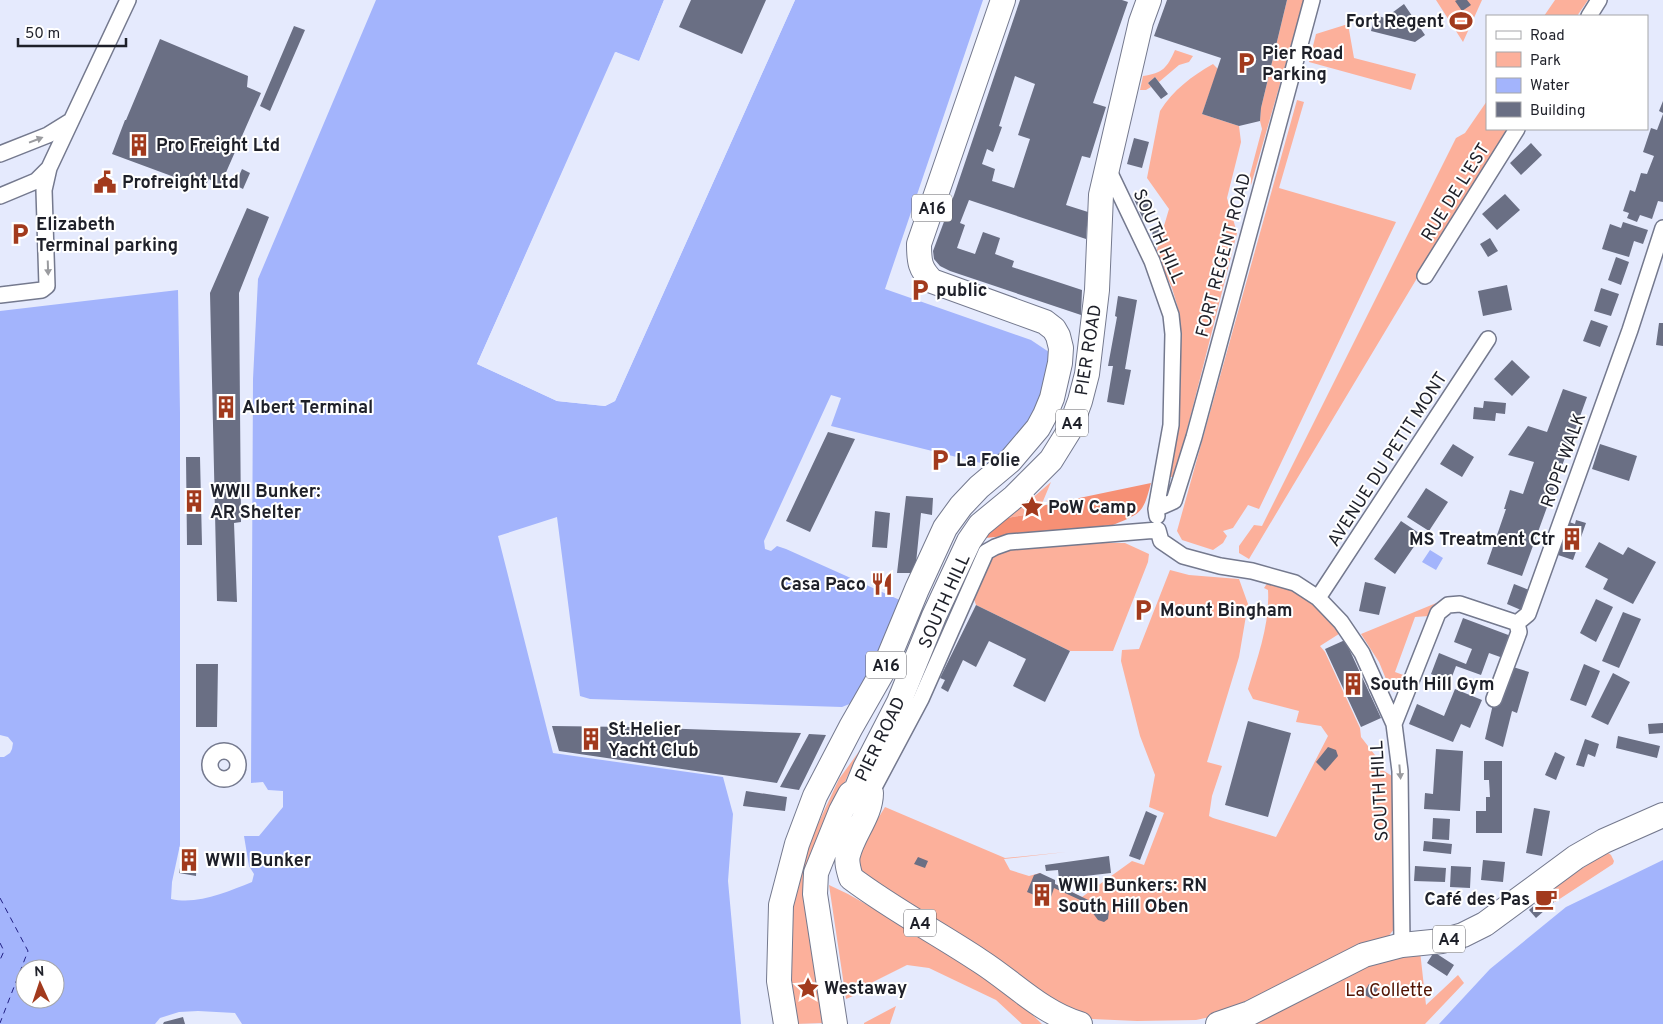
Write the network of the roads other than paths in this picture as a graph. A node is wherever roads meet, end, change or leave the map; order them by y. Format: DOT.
graph roads {
  1 [pos="128,0"];
  2 [pos="1003,0"];
  3 [pos="1149,0"];
  4 [pos="1312,0"];
  5 [pos="1599,0"];
  6 [pos="1590,15"];
  7 [pos="69,122"];
  8 [pos="1516,130"];
  9 [pos="0,154"];
  10 [pos="1107,167"];
  11 [pos="49,168"];
  12 [pos="0,196"];
  13 [pos="1663,228"];
  14 [pos="1425,276"];
  15 [pos="0,295"];
  16 [pos="1488,339"];
  17 [pos="1156,509"];
  18 [pos="1158,530"];
  19 [pos="1318,598"];
  20 [pos="1517,623"];
  21 [pos="1494,699"];
  22 [pos="1394,724"];
  23 [pos="863,792"];
  24 [pos="1663,815"];
  25 [pos="1402,945"];
  26 [pos="1072,1023"];
  27 [pos="786,1024"];
  28 [pos="835,1024"];
  29 [pos="1218,1024"];
  1 -- 7 [label="street"];
  2 -- 27 [label="main road, A16"];
  3 -- 10 [label="main road, PIER ROAD / A4"];
  4 -- 17 [label="street, FORT REGENT ROAD"];
  5 -- 6 [label="street"];
  9 -- 7 [label="street, one-way"];
  7 -- 11 [label="street"];
  8 -- 14 [label="street, RUE DE L'EST"];
  10 -- 17 [label="street, SOUTH HILL"];
  10 -- 23 [label="main road, PIER ROAD / A4"];
  11 -- 12 [label="street"];
  11 -- 15 [label="street, one-way"];
  13 -- 20 [label="street, ROPE WALK"];
  16 -- 19 [label="street, AVENUE DU PETIT MONT"];
  17 -- 18 [label="street, SOUTH HILL"];
  18 -- 19 [label="street, SOUTH HILL"];
  18 -- 23 [label="street, SOUTH HILL"];
  19 -- 22 [label="street, SOUTH HILL"];
  20 -- 21 [label="street, ROPE WALK"];
  20 -- 22 [label="street"];
  22 -- 25 [label="street, SOUTH HILL, one-way"];
  23 -- 26 [label="main road, A4"];
  23 -- 28 [label="main road"];
  24 -- 25 [label="main road, A4"];
  25 -- 29 [label="main road, A4"];
}
